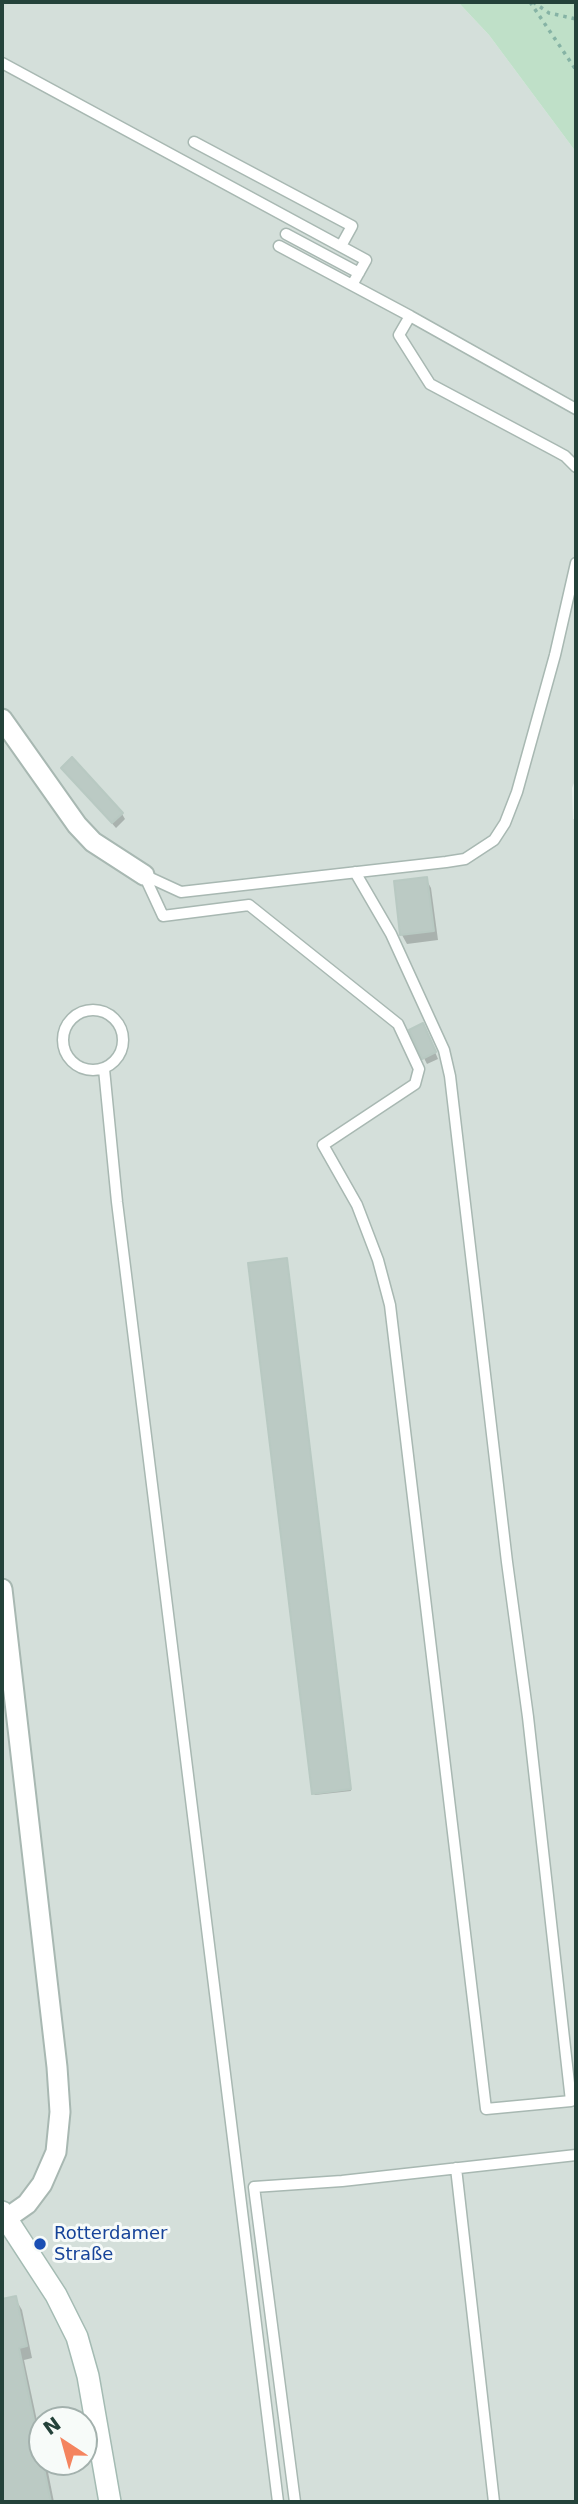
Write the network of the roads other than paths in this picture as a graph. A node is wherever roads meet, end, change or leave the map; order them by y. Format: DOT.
graph roads {
  1 [pos="2,64"];
  2 [pos="194,142"];
  3 [pos="286,234"];
  4 [pos="279,246"];
  5 [pos="341,246"];
  6 [pos="359,273"];
  7 [pos="352,285"];
  8 [pos="410,316"];
  9 [pos="576,409"];
  10 [pos="576,467"];
  11 [pos="576,564"];
  12 [pos="2,719"];
  13 [pos="355,872"];
  14 [pos="144,875"];
  15 [pos="104,1069"];
  16 [pos="2,1589"];
  17 [pos="576,2155"];
  18 [pos="456,2168"];
  19 [pos="4,2215"];
  20 [pos="110,2502"];
  21 [pos="278,2502"];
  22 [pos="295,2502"];
  23 [pos="494,2502"];
  1 -- 5 [label="lane"];
  2 -- 5 [label="lane"];
  3 -- 6 [label="lane"];
  4 -- 7 [label="lane"];
  5 -- 6 [label="lane"];
  6 -- 7 [label="lane"];
  7 -- 8 [label="lane"];
  8 -- 9 [label="lane"];
  8 -- 10 [label="lane"];
  11 -- 13 [label="lane"];
  12 -- 14 [label="street"];
  13 -- 14 [label="lane"];
  13 -- 14 [label="lane"];
  15 -- 15 [label="lane"];
  15 -- 21 [label="lane"];
  16 -- 19 [label="street"];
  17 -- 18 [label="lane"];
  18 -- 22 [label="lane"];
  18 -- 23 [label="lane"];
  19 -- 20 [label="main road"];
}
